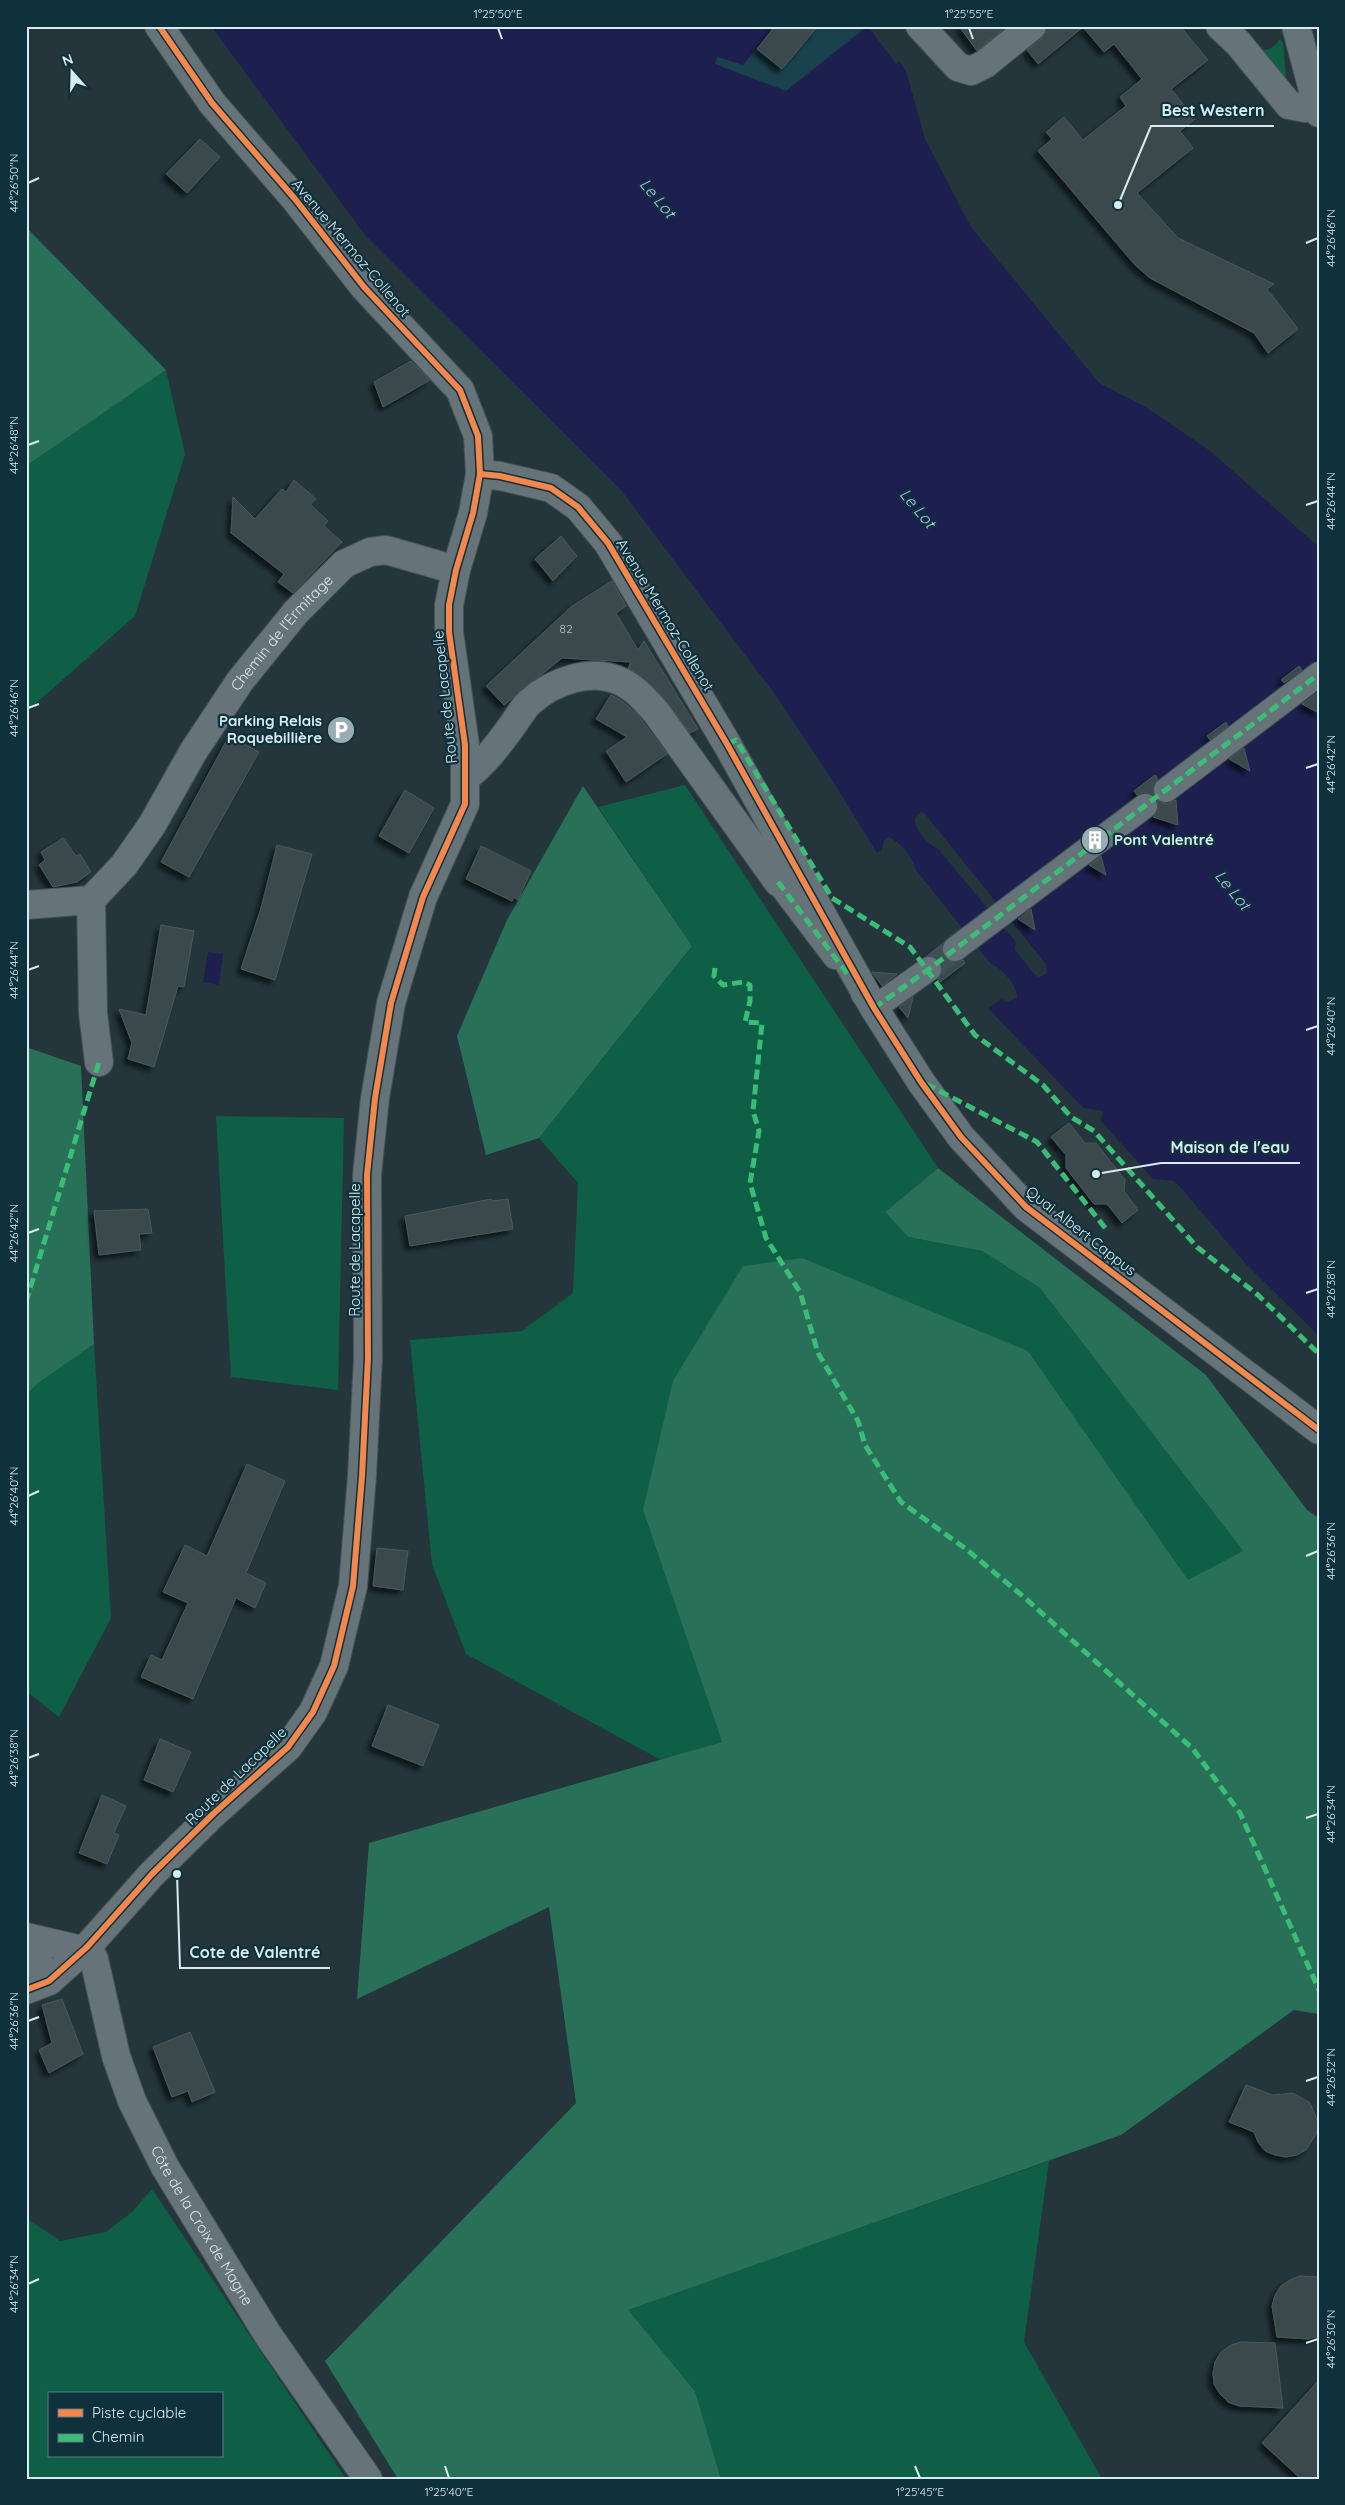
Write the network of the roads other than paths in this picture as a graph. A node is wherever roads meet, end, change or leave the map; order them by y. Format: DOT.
graph roads {
  1 [pos="159,26"];
  2 [pos="920,26"];
  3 [pos="1032,26"];
  4 [pos="1220,26"];
  5 [pos="1296,26"];
  6 [pos="1317,110"];
  7 [pos="480,474"];
  8 [pos="456,570"];
  9 [pos="1319,674"];
  10 [pos="466,778"];
  11 [pos="1166,790"];
  12 [pos="1145,806"];
  13 [pos="778,882"];
  14 [pos="91,900"];
  15 [pos="26,905"];
  16 [pos="955,950"];
  17 [pos="929,969"];
  18 [pos="874,1008"];
  19 [pos="99,1062"];
  20 [pos="1319,1430"];
  21 [pos="26,1939"];
  22 [pos="85,1948"];
  23 [pos="37,1985"];
  24 [pos="368,2479"];
  1 -- 7 [label="street, Avenue Mermoz-Collenot"];
  2 -- 3 [label="street"];
  4 -- 6 [label="street"];
  5 -- 6 [label="street"];
  7 -- 8 [label="street, Route de Lacapelle"];
  7 -- 18 [label="street, Avenue Mermoz-Collenot"];
  8 -- 10 [label="street, Route de Lacapelle"];
  8 -- 14 [label="street, Chemin de l'Ermitage"];
  9 -- 11 [label="street"];
  10 -- 13 [label="street, Route de Lacapelle"];
  10 -- 22 [label="street, Route de Lacapelle"];
  12 -- 16 [label="street"];
  13 -- 18 [label="street, Route de Lacapelle"];
  14 -- 15 [label="street"];
  14 -- 19 [label="street"];
  17 -- 18 [label="street"];
  18 -- 20 [label="street, Quai Albert Cappus"];
  21 -- 22 [label="street"];
  21 -- 23 [label="street"];
  22 -- 23 [label="street, Route de Lacapelle"];
  22 -- 24 [label="street, Côte de la Croix de Magne"];
}
